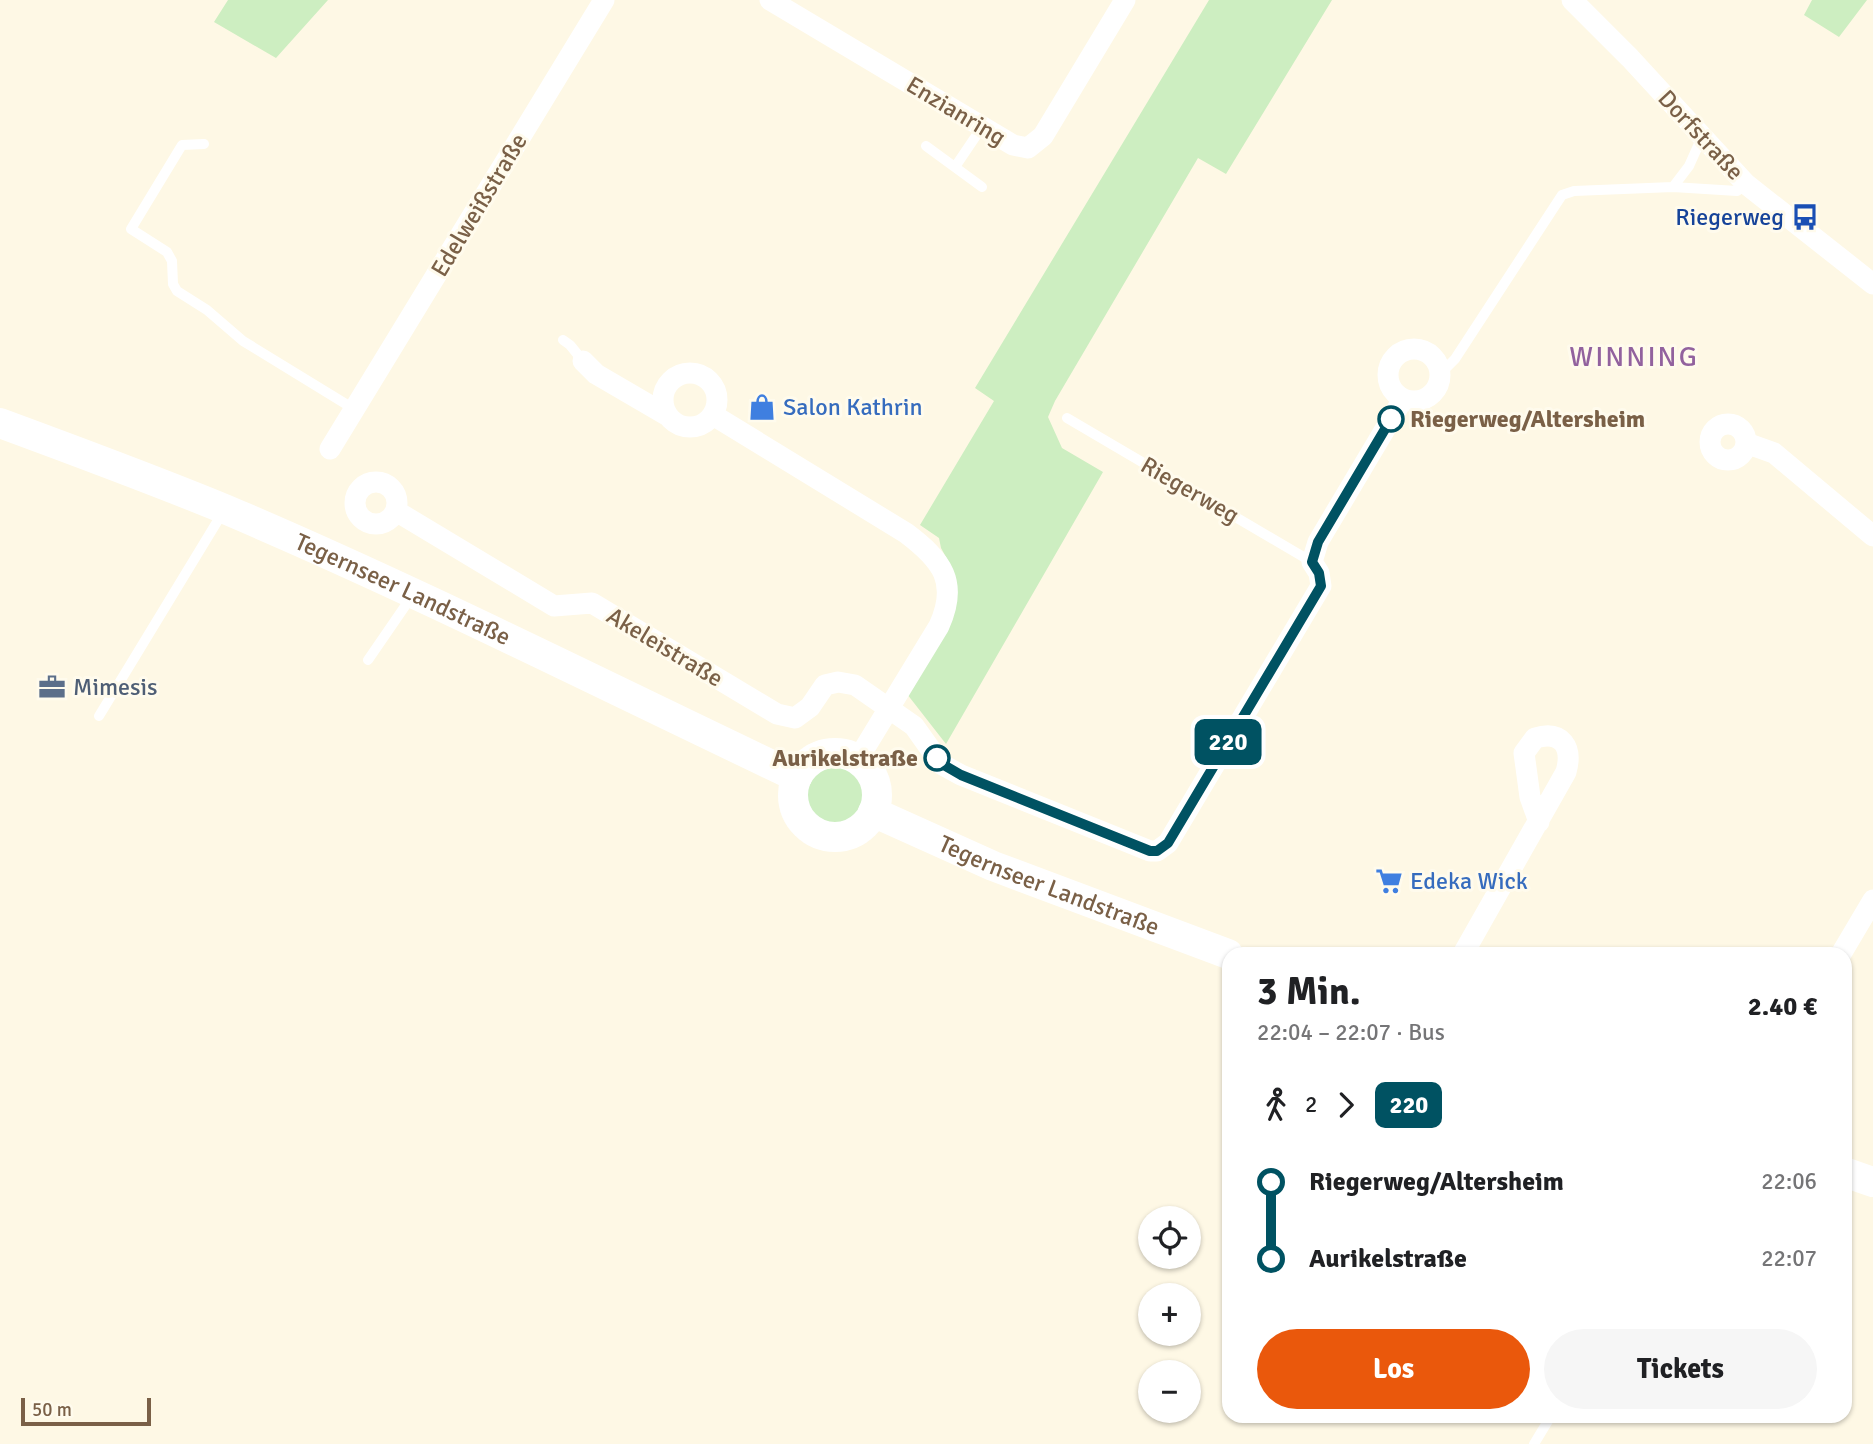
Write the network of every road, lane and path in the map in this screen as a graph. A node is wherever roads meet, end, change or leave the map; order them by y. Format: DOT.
graph roads {
  1 [pos="604,0"];
  2 [pos="769,0"];
  3 [pos="1125,0"];
  4 [pos="1572,0"];
  5 [pos="982,127"];
  6 [pos="1702,138"];
  7 [pos="204,144"];
  8 [pos="926,146"];
  9 [pos="955,167"];
  10 [pos="1746,184"];
  11 [pos="982,187"];
  12 [pos="1673,187"];
  13 [pos="1873,284"];
  14 [pos="563,340"];
  15 [pos="583,361"];
  16 [pos="1440,374"];
  17 [pos="1403,399"];
  18 [pos="354,409"];
  19 [pos="713,415"];
  20 [pos="668,416"];
  21 [pos="1067,418"];
  22 [pos="0,423"];
  23 [pos="1746,443"];
  24 [pos="330,449"];
  25 [pos="225,510"];
  26 [pos="396,511"];
  27 [pos="1870,527"];
  28 [pos="1312,562"];
  29 [pos="413,594"];
  30 [pos="368,660"];
  31 [pos="889,709"];
  32 [pos="99,716"];
  33 [pos="858,759"];
  34 [pos="797,777"];
  35 [pos="873,812"];
  36 [pos="1539,822"];
  37 [pos="1873,900"];
  38 [pos="1467,947"];
  39 [pos="1845,947"];
  40 [pos="1222,952"];
  41 [pos="1852,1175"];
  42 [pos="1873,1182"];
  43 [pos="1547,1423"];
  44 [pos="1534,1444"];
  1 -- 18 [label="street, Edelweißstraße"];
  2 -- 5 [label="street, Enzianring"];
  3 -- 5 [label="street, Enzianring"];
  4 -- 6 [label="street, Dorfstraße"];
  5 -- 9 [label="lane"];
  6 -- 10 [label="street, Dorfstraße"];
  6 -- 12 [label="lane"];
  7 -- 18 [label="lane"];
  8 -- 9 [label="lane"];
  9 -- 11 [label="lane"];
  10 -- 12 [label="lane"];
  10 -- 13 [label="street, Dorfstraße"];
  12 -- 16 [label="lane"];
  14 -- 15 [label="lane"];
  15 -- 20 [label="street"];
  16 -- 17 [label="street"];
  16 -- 17 [label="street"];
  17 -- 28 [label="street"];
  18 -- 24 [label="street, Edelweißstraße"];
  19 -- 20 [label="street"];
  19 -- 20 [label="street"];
  19 -- 31 [label="street"];
  21 -- 28 [label="lane, Riegerweg"];
  22 -- 25 [label="main road, Tegernseer Landstraße"];
  23 -- 27 [label="street"];
  25 -- 29 [label="main road, Tegernseer Landstraße"];
  25 -- 32 [label="lane"];
  26 -- 31 [label="street, Akeleistraße"];
  28 -- 31 [label="street"];
  29 -- 30 [label="lane"];
  29 -- 34 [label="main road, Tegernseer Landstraße"];
  31 -- 33 [label="street"];
  33 -- 34 [label="main road"];
  33 -- 35 [label="main road"];
  34 -- 35 [label="main road"];
  35 -- 40 [label="main road, Tegernseer Landstraße"];
  36 -- 38 [label="street"];
  37 -- 39 [label="street"];
  41 -- 42 [label="main road"];
  43 -- 44 [label="lane"];
}
